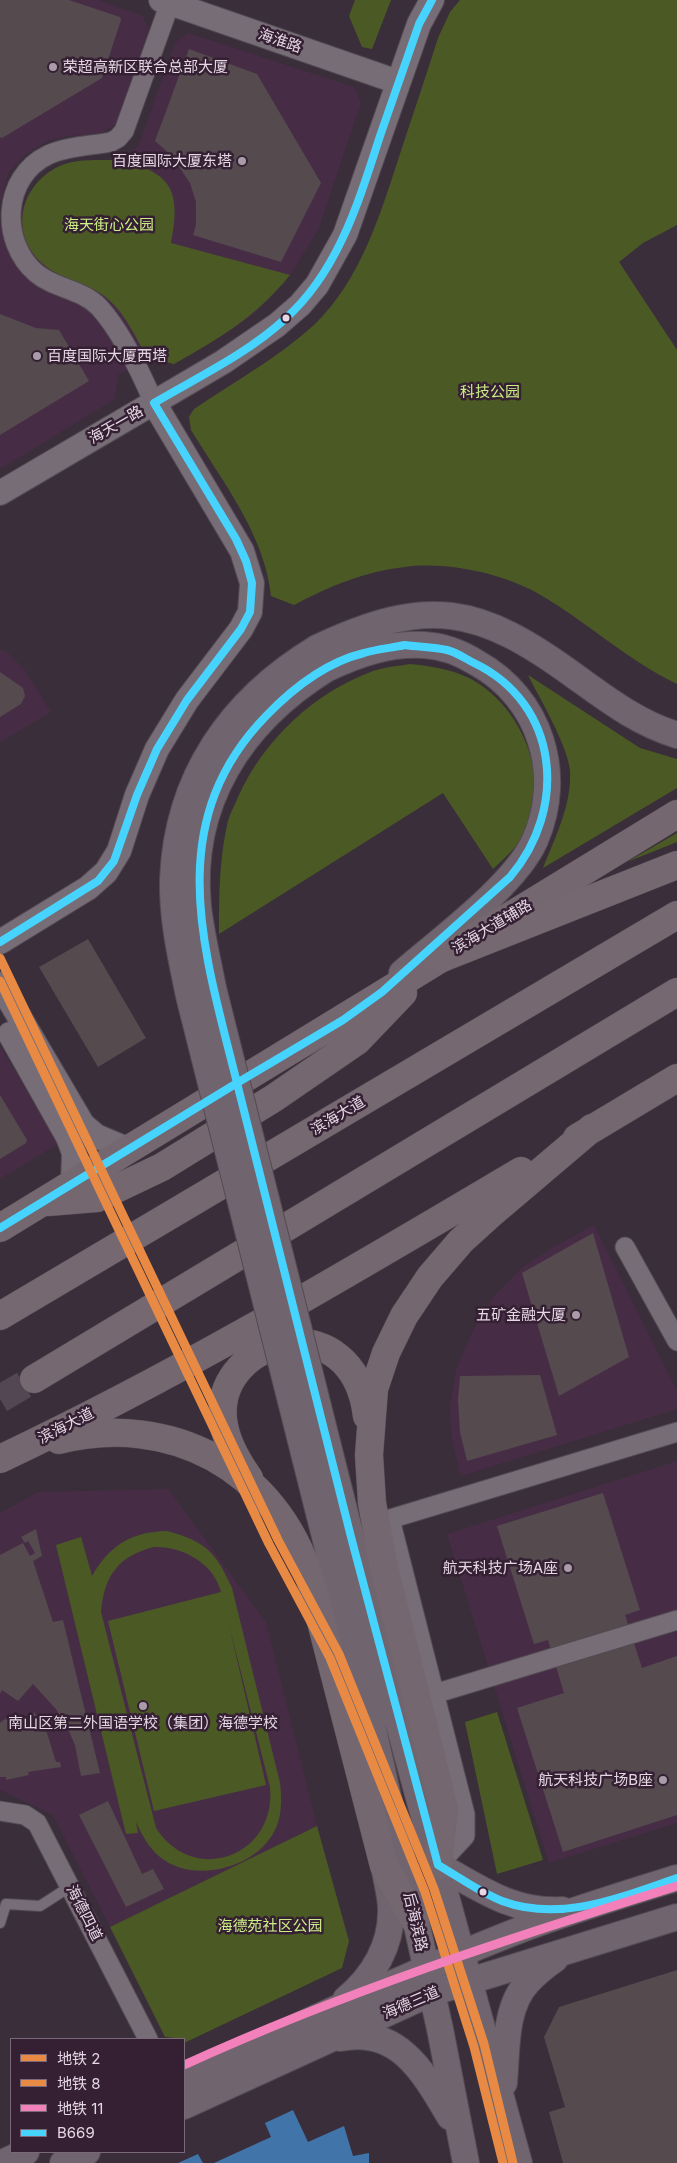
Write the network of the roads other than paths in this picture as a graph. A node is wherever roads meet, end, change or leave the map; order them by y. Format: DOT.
graph roads {
  1 [pos="432,0"];
  2 [pos="165,1"];
  3 [pos="398,82"];
  4 [pos="154,403"];
  5 [pos="0,493"];
  6 [pos="321,658"];
  7 [pos="677,735"];
  8 [pos="677,814"];
  9 [pos="677,865"];
  10 [pos="677,915"];
  11 [pos="0,942"];
  12 [pos="435,962"];
  13 [pos="0,984"];
  14 [pos="677,992"];
  15 [pos="372,1000"];
  16 [pos="0,1017"];
  17 [pos="677,1078"];
  18 [pos="592,1128"];
  19 [pos="129,1150"];
  20 [pos="72,1184"];
  21 [pos="42,1202"];
  22 [pos="0,1228"];
  23 [pos="625,1247"];
  24 [pos="0,1316"];
  25 [pos="677,1341"];
  26 [pos="34,1379"];
  27 [pos="369,1432"];
  28 [pos="677,1432"];
  29 [pos="9,1455"];
  30 [pos="256,1489"];
  31 [pos="352,1592"];
  32 [pos="677,1620"];
  33 [pos="434,1694"];
  34 [pos="0,1811"];
  35 [pos="438,1865"];
  36 [pos="384,1866"];
  37 [pos="677,1878"];
  38 [pos="71,1886"];
  39 [pos="3,1902"];
  40 [pos="584,1907"];
  41 [pos="677,1917"];
  42 [pos="414,1919"];
  43 [pos="0,1923"];
  44 [pos="570,1950"];
  45 [pos="462,1954"];
  46 [pos="469,1980"];
  47 [pos="428,1981"];
  48 [pos="332,2011"];
  49 [pos="147,2038"];
  50 [pos="327,2040"];
  51 [pos="185,2079"];
  52 [pos="502,2098"];
  53 [pos="185,2106"];
  54 [pos="459,2132"];
  55 [pos="24,2153"];
  56 [pos="85,2153"];
  57 [pos="2,2163"];
  58 [pos="63,2163"];
  59 [pos="466,2163"];
  60 [pos="519,2163"];
  1 -- 3 [label="street, 海天一路"];
  2 -- 3 [label="street, 海淮路"];
  2 -- 4 [label="street"];
  3 -- 4 [label="street, 海天一路"];
  4 -- 5 [label="street, 海天一路"];
  4 -- 11 [label="street"];
  6 -- 7 [label="main road"];
  6 -- 15 [label="main road"];
  6 -- 31 [label="main road, bridge"];
  8 -- 12 [label="main road, 滨海大道辅路"];
  9 -- 12 [label="highway"];
  10 -- 24 [label="highway, 滨海大道"];
  12 -- 15 [label="main road, 滨海大道辅路"];
  12 -- 21 [label="main road"];
  13 -- 19 [label="street"];
  14 -- 26 [label="highway"];
  15 -- 19 [label="main road, 滨海大道辅路"];
  16 -- 20 [label="street"];
  17 -- 18 [label="main road, 滨海大道"];
  18 -- 27 [label="main road"];
  18 -- 29 [label="main road, 滨海大道"];
  19 -- 20 [label="main road, 滨海大道辅路"];
  20 -- 21 [label="main road, 滨海大道辅路"];
  21 -- 22 [label="main road, 滨海大道辅路"];
  23 -- 25 [label="street"];
  27 -- 30 [label="main road"];
  27 -- 35 [label="main road"];
  28 -- 33 [label="street"];
  29 -- 30 [label="main road"];
  30 -- 36 [label="main road"];
  31 -- 35 [label="main road"];
  31 -- 42 [label="main road, 后海滨路"];
  32 -- 33 [label="street"];
  33 -- 35 [label="street"];
  34 -- 38 [label="street, 海德四道"];
  35 -- 40 [label="main road"];
  35 -- 45 [label="main road"];
  36 -- 42 [label="main road"];
  36 -- 48 [label="main road"];
  37 -- 40 [label="main road, 海德三道"];
  38 -- 39 [label="lane"];
  38 -- 49 [label="street, 海德四道"];
  39 -- 43 [label="lane"];
  40 -- 45 [label="main road, 海德三道"];
  41 -- 44 [label="main road, 海德三道"];
  42 -- 47 [label="main road, 后海滨路"];
  44 -- 46 [label="main road, 海德三道"];
  44 -- 52 [label="main road"];
  45 -- 46 [label="main road"];
  45 -- 47 [label="main road, 海德三道"];
  46 -- 47 [label="main road, 海德三道"];
  46 -- 52 [label="main road"];
  47 -- 48 [label="main road, 海德三道"];
  47 -- 50 [label="main road, 海德三道"];
  47 -- 54 [label="main road, 后海滨路"];
  48 -- 51 [label="main road, 海德三道"];
  50 -- 53 [label="main road, 海德三道"];
  50 -- 54 [label="main road"];
  52 -- 60 [label="main road"];
  54 -- 59 [label="main road, 后海滨路"];
  55 -- 57 [label="main road"];
  56 -- 58 [label="main road"];
}
